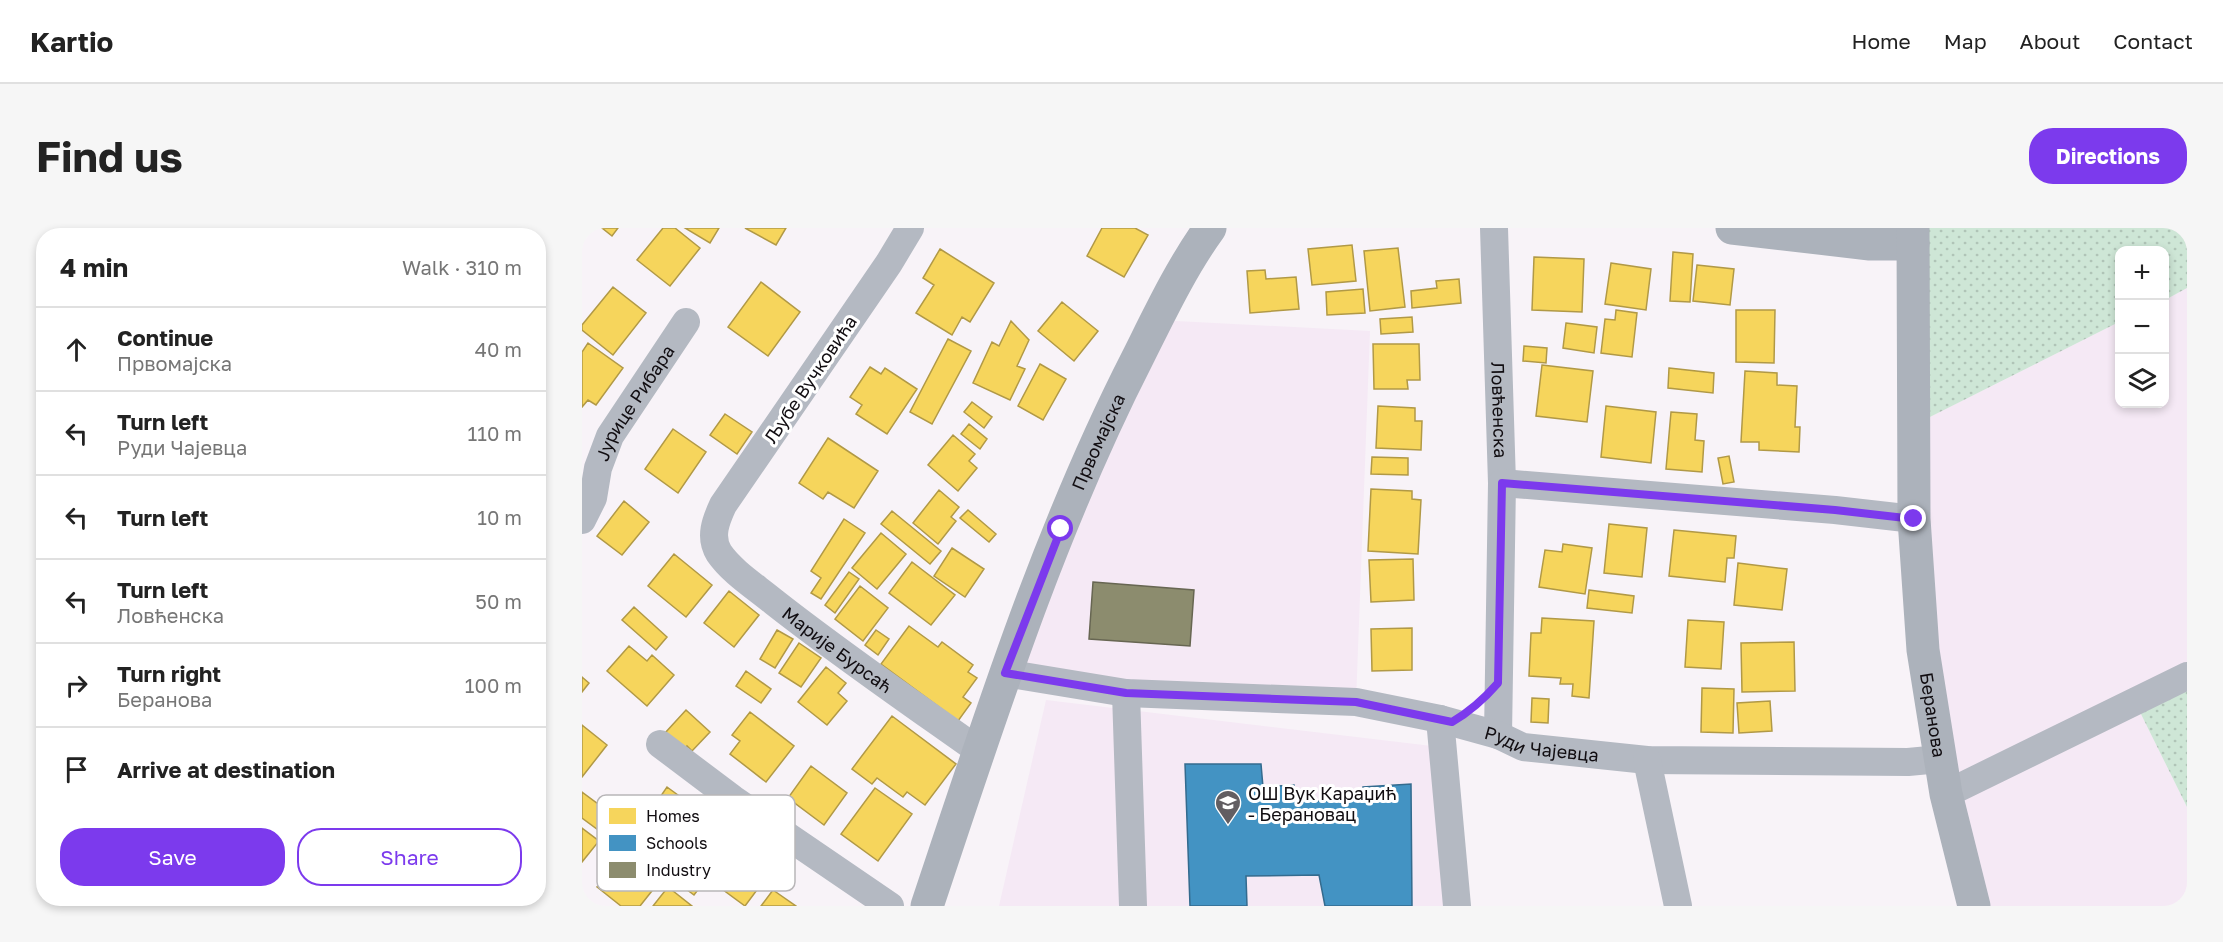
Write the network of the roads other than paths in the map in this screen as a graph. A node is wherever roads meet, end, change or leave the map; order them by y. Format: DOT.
graph roads {
  1 [pos="910,228"];
  2 [pos="1210,228"];
  3 [pos="1494,228"];
  4 [pos="1732,228"];
  5 [pos="1871,236"];
  6 [pos="1913,236"];
  7 [pos="686,322"];
  8 [pos="1502,483"];
  9 [pos="1914,519"];
  10 [pos="582,520"];
  11 [pos="714,533"];
  12 [pos="1005,673"];
  13 [pos="2187,676"];
  14 [pos="1498,683"];
  15 [pos="1126,693"];
  16 [pos="1446,720"];
  17 [pos="1498,735"];
  18 [pos="660,744"];
  19 [pos="979,751"];
  20 [pos="1940,759"];
  21 [pos="1647,760"];
  22 [pos="1946,794"];
  23 [pos="726,795"];
  24 [pos="795,842"];
  25 [pos="890,906"];
  26 [pos="927,906"];
  27 [pos="1133,906"];
  28 [pos="1457,906"];
  29 [pos="1678,906"];
  30 [pos="1974,906"];
  1 -- 11 [label="street, Љубе Вучковића"];
  2 -- 12 [label="main road, Првомајска"];
  3 -- 8 [label="street, Ловћенска"];
  4 -- 5 [label="main road"];
  5 -- 6 [label="main road"];
  6 -- 9 [label="main road, Беранова"];
  7 -- 10 [label="street, Јурице Рибара"];
  8 -- 9 [label="street"];
  8 -- 14 [label="street, Ловћенска"];
  9 -- 20 [label="main road, Беранова"];
  11 -- 19 [label="street, Марије Бурсаћ"];
  12 -- 15 [label="street, Руди Чајевца"];
  12 -- 19 [label="main road, Првомајска"];
  13 -- 22 [label="street"];
  14 -- 16 [label="street"];
  14 -- 17 [label="street, Ловћенска"];
  15 -- 16 [label="street, Руди Чајевца"];
  15 -- 27 [label="street"];
  16 -- 17 [label="street, Руди Чајевца"];
  16 -- 28 [label="street"];
  17 -- 21 [label="street, Руди Чајевца"];
  18 -- 23 [label="street"];
  19 -- 26 [label="main road, Првомајска"];
  20 -- 21 [label="street, Руди Чајевца"];
  20 -- 22 [label="main road, Беранова"];
  21 -- 29 [label="street"];
  22 -- 30 [label="main road, Беранова"];
  24 -- 25 [label="street"];
}
